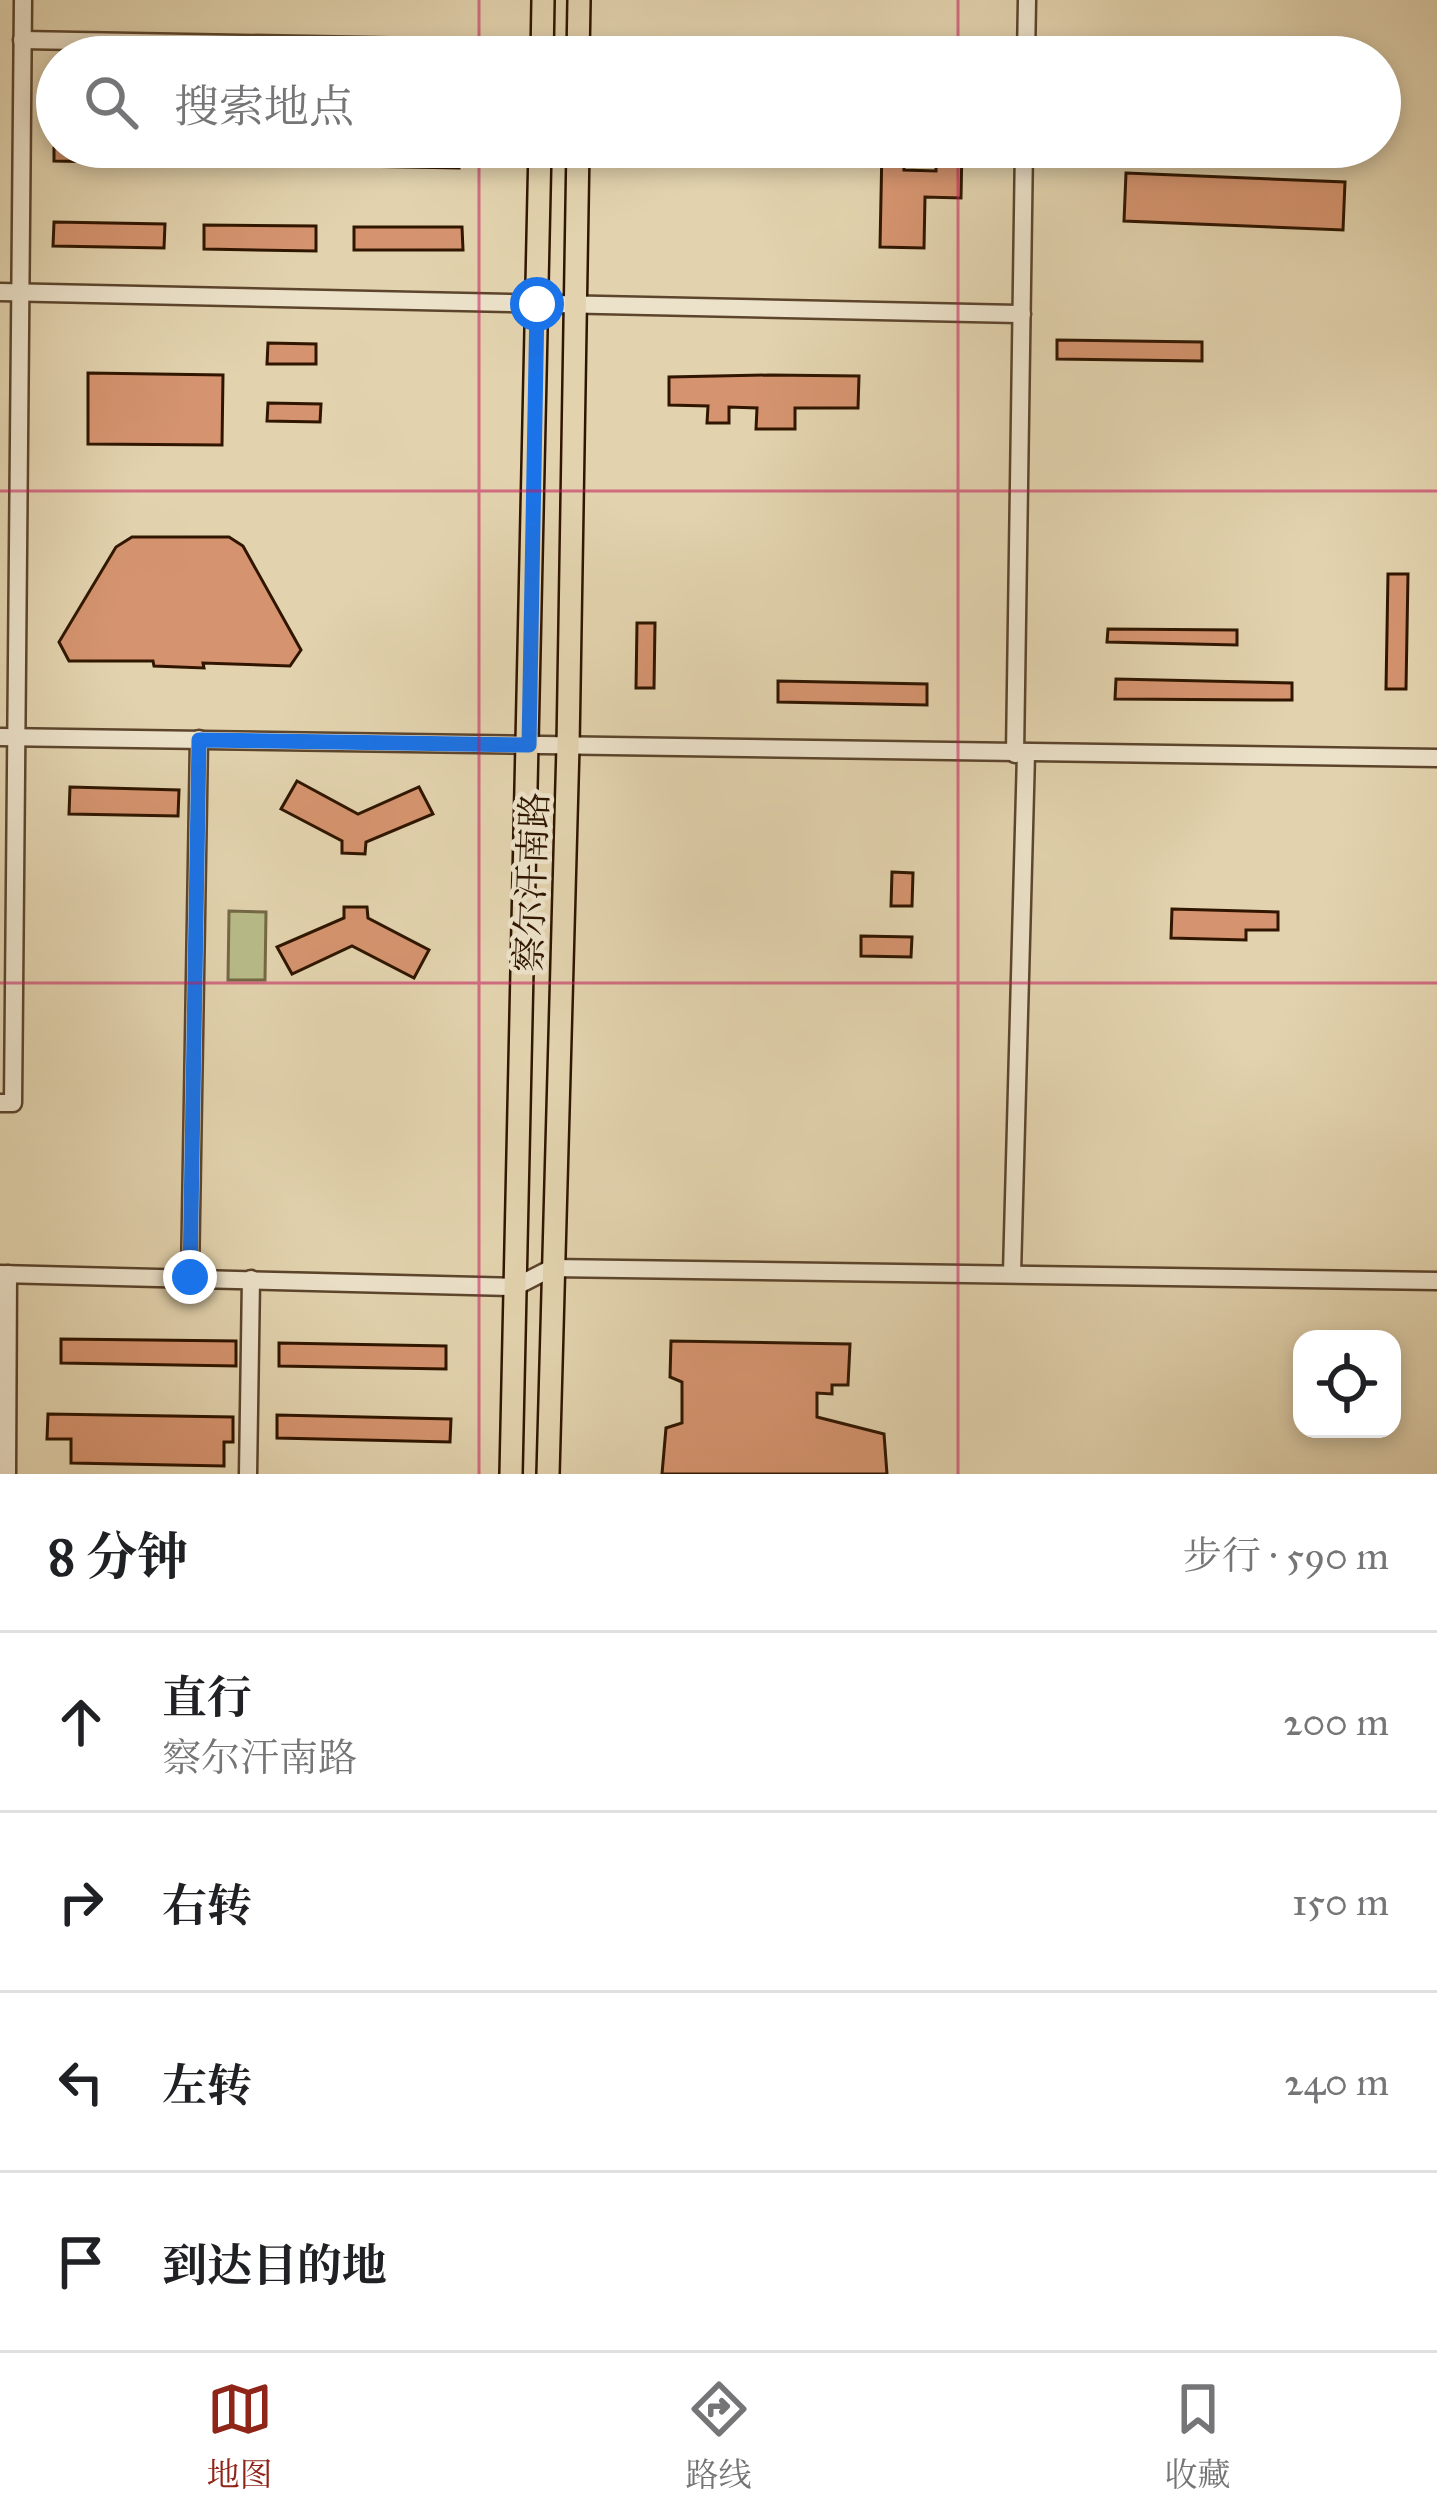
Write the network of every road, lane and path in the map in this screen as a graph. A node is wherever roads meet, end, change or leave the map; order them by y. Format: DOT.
graph roads {
  1 [pos="23,0"];
  2 [pos="542,0"];
  3 [pos="579,0"];
  4 [pos="1027,0"];
  5 [pos="542,36"];
  6 [pos="578,36"];
  7 [pos="1026,36"];
  8 [pos="22,40"];
  9 [pos="36,40"];
  10 [pos="540,168"];
  11 [pos="578,168"];
  12 [pos="1024,168"];
  13 [pos="9,293"];
  14 [pos="537,304"];
  15 [pos="576,305"];
  16 [pos="1022,314"];
  17 [pos="9,737"];
  18 [pos="199,740"];
  19 [pos="529,745"];
  20 [pos="568,746"];
  21 [pos="1020,754"];
  22 [pos="1437,758"];
  23 [pos="0,1103"];
  24 [pos="552,1268"];
  25 [pos="4,1274"];
  26 [pos="1012,1274"];
  27 [pos="190,1277"];
  28 [pos="251,1279"];
  29 [pos="1437,1281"];
  30 [pos="515,1287"];
  31 [pos="4,1384"];
  32 [pos="7,1474"];
  33 [pos="248,1474"];
  34 [pos="512,1474"];
  35 [pos="548,1474"];
  1 -- 8 [label="street"];
  2 -- 5 [label="main road"];
  3 -- 6 [label="main road"];
  4 -- 7 [label="street"];
  8 -- 9 [label="street"];
  8 -- 13 [label="street"];
  10 -- 14 [label="main road, 察尔汗南路"];
  11 -- 15 [label="main road, 察尔汗南路"];
  12 -- 16 [label="street"];
  13 -- 14 [label="street"];
  13 -- 17 [label="street"];
  14 -- 15 [label="street"];
  14 -- 19 [label="main road, 察尔汗南路"];
  15 -- 16 [label="street"];
  15 -- 20 [label="main road, 察尔汗南路"];
  16 -- 21 [label="street"];
  17 -- 18 [label="street"];
  17 -- 23 [label="street"];
  18 -- 19 [label="street"];
  18 -- 27 [label="street"];
  19 -- 20 [label="street"];
  19 -- 30 [label="main road, 察尔汗南路"];
  20 -- 21 [label="street"];
  20 -- 24 [label="main road, 察尔汗南路"];
  21 -- 22 [label="street"];
  21 -- 26 [label="street"];
  24 -- 26 [label="street"];
  24 -- 30 [label="street"];
  24 -- 35 [label="main road, 察尔汗南路"];
  25 -- 27 [label="street"];
  25 -- 31 [label="street"];
  26 -- 29 [label="street"];
  27 -- 28 [label="street"];
  28 -- 30 [label="street"];
  28 -- 33 [label="street"];
  30 -- 34 [label="main road, 察尔汗南路"];
  31 -- 32 [label="street"];
}
